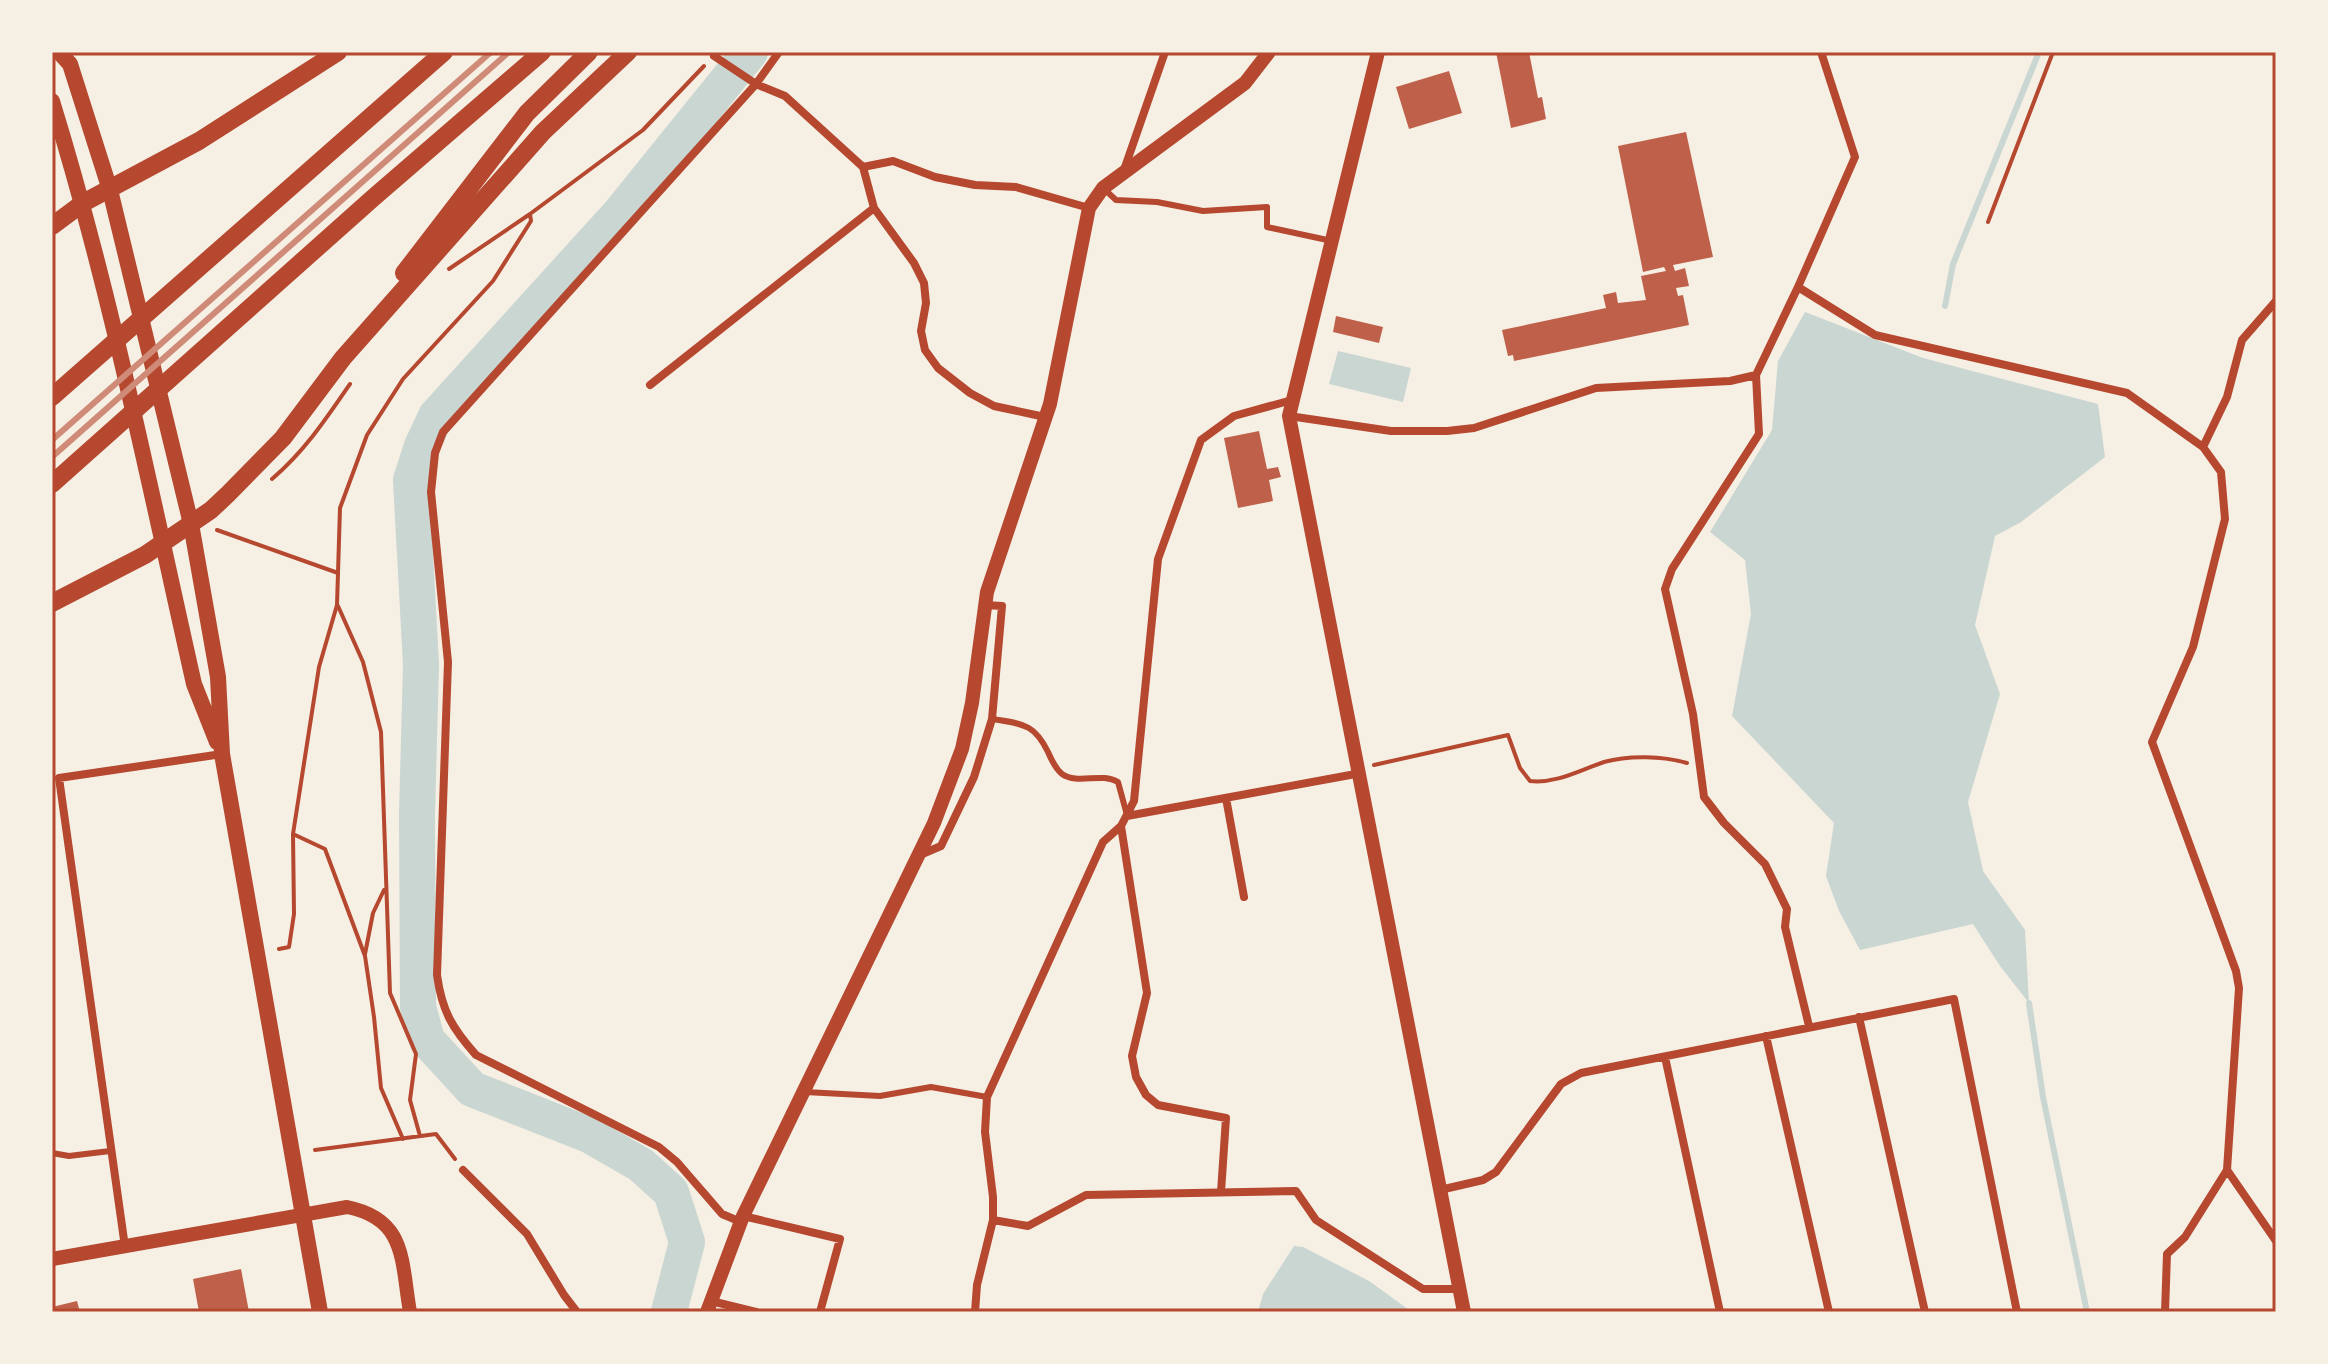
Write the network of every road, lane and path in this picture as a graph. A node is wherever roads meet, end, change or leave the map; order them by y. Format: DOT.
graph roads {
  1 [pos="59,52"];
  2 [pos="338,52"];
  3 [pos="444,52"];
  4 [pos="542,52"];
  5 [pos="589,52"];
  6 [pos="628,52"];
  7 [pos="779,52"];
  8 [pos="1165,52"];
  9 [pos="1269,52"];
  10 [pos="1378,52"];
  11 [pos="1821,52"];
  12 [pos="2053,52"];
  13 [pos="714,56"];
  14 [pos="755,84"];
  15 [pos="52,101"];
  16 [pos="863,167"];
  17 [pos="1122,174"];
  18 [pos="1103,188"];
  19 [pos="110,190"];
  20 [pos="83,203"];
  21 [pos="874,208"];
  22 [pos="1089,208"];
  23 [pos="530,214"];
  24 [pos="1988,222"];
  25 [pos="52,226"];
  26 [pos="1332,241"];
  27 [pos="442,274"];
  28 [pos="1798,287"];
  29 [pos="2276,301"];
  30 [pos="343,358"];
  31 [pos="1756,375"];
  32 [pos="352,382"];
  33 [pos="650,385"];
  34 [pos="52,397"];
  35 [pos="1292,400"];
  36 [pos="1289,416"];
  37 [pos="1045,417"];
  38 [pos="2203,447"];
  39 [pos="267,483"];
  40 [pos="52,484"];
  41 [pos="191,524"];
  42 [pos="217,530"];
  43 [pos="163,543"];
  44 [pos="338,573"];
  45 [pos="52,603"];
  46 [pos="337,605"];
  47 [pos="985,605"];
  48 [pos="992,719"];
  49 [pos="222,754"];
  50 [pos="1699,767"];
  51 [pos="1360,770"];
  52 [pos="1226,798"];
  53 [pos="1127,816"];
  54 [pos="1121,826"];
  55 [pos="293,834"];
  56 [pos="918,856"];
  57 [pos="385,888"];
  58 [pos="1244,897"];
  59 [pos="279,949"];
  60 [pos="365,956"];
  61 [pos="1859,1017"];
  62 [pos="1809,1026"];
  63 [pos="1766,1036"];
  64 [pos="1665,1057"];
  65 [pos="803,1092"];
  66 [pos="987,1097"];
  67 [pos="420,1136"];
  68 [pos="403,1139"];
  69 [pos="315,1150"];
  70 [pos="110,1151"];
  71 [pos="52,1153"];
  72 [pos="463,1170"];
  73 [pos="2227,1170"];
  74 [pos="1440,1190"];
  75 [pos="1221,1192"];
  76 [pos="303,1214"];
  77 [pos="742,1219"];
  78 [pos="993,1220"];
  79 [pos="2276,1241"];
  80 [pos="125,1247"];
  81 [pos="52,1259"];
  82 [pos="1460,1289"];
  83 [pos="709,1306"];
  84 [pos="320,1312"];
  85 [pos="410,1312"];
  86 [pos="577,1312"];
  87 [pos="756,1312"];
  88 [pos="820,1312"];
  89 [pos="975,1312"];
  90 [pos="1464,1312"];
  91 [pos="1720,1312"];
  92 [pos="1829,1312"];
  93 [pos="1925,1312"];
  94 [pos="2017,1312"];
  95 [pos="2165,1312"];
  1 -- 19 [label="main road"];
  2 -- 19 [label="main road"];
  3 -- 34 [label="main road"];
  4 -- 40 [label="main road"];
  5 -- 30 [label="main road"];
  6 -- 30 [label="main road"];
  7 -- 14 [label="street"];
  8 -- 17 [label="street"];
  9 -- 17 [label="street"];
  10 -- 26 [label="street"];
  11 -- 28 [label="street"];
  12 -- 24 [label="path"];
  13 -- 14 [label="street"];
  13 -- 23 [label="path"];
  14 -- 16 [label="street"];
  14 -- 77 [label="street"];
  15 -- 20 [label="main road"];
  16 -- 21 [label="street"];
  16 -- 22 [label="street"];
  17 -- 18 [label="street"];
  18 -- 22 [label="street"];
  18 -- 26 [label="lane"];
  19 -- 20 [label="main road"];
  19 -- 41 [label="main road"];
  20 -- 25 [label="main road"];
  20 -- 43 [label="main road"];
  21 -- 33 [label="street"];
  21 -- 37 [label="street"];
  22 -- 37 [label="street"];
  23 -- 27 [label="path"];
  23 -- 44 [label="path"];
  26 -- 35 [label="street"];
  28 -- 31 [label="street"];
  28 -- 38 [label="street"];
  29 -- 38 [label="street"];
  30 -- 41 [label="main road"];
  31 -- 36 [label="street"];
  31 -- 50 [label="street"];
  32 -- 39 [label="path"];
  35 -- 36 [label="street"];
  35 -- 53 [label="street"];
  36 -- 51 [label="street"];
  37 -- 47 [label="street"];
  38 -- 73 [label="street"];
  41 -- 43 [label="main road"];
  41 -- 49 [label="main road"];
  42 -- 44 [label="path"];
  43 -- 45 [label="main road"];
  43 -- 49 [label="main road"];
  44 -- 46 [label="path"];
  46 -- 55 [label="path"];
  46 -- 57 [label="path"];
  47 -- 48 [label="street"];
  47 -- 56 [label="street"];
  48 -- 53 [label="lane"];
  48 -- 56 [label="street"];
  49 -- 70 [label="street"];
  49 -- 76 [label="main road"];
  50 -- 51 [label="path"];
  50 -- 62 [label="street"];
  51 -- 52 [label="street"];
  51 -- 74 [label="street"];
  52 -- 53 [label="street"];
  52 -- 58 [label="street"];
  53 -- 54 [label="street"];
  54 -- 66 [label="street"];
  54 -- 75 [label="street"];
  55 -- 59 [label="path"];
  55 -- 60 [label="path"];
  56 -- 65 [label="street"];
  57 -- 60 [label="path"];
  57 -- 67 [label="path"];
  60 -- 68 [label="path"];
  61 -- 62 [label="street"];
  61 -- 93 [label="street"];
  61 -- 94 [label="street"];
  62 -- 63 [label="street"];
  63 -- 64 [label="street"];
  63 -- 92 [label="street"];
  64 -- 74 [label="street"];
  64 -- 91 [label="street"];
  65 -- 66 [label="lane"];
  65 -- 77 [label="street"];
  66 -- 78 [label="street"];
  67 -- 68 [label="path"];
  67 -- 72 [label="path"];
  68 -- 69 [label="path"];
  70 -- 71 [label="lane"];
  70 -- 80 [label="street"];
  72 -- 86 [label="street"];
  73 -- 79 [label="street"];
  73 -- 95 [label="street"];
  74 -- 82 [label="street"];
  75 -- 78 [label="street"];
  75 -- 82 [label="street"];
  76 -- 80 [label="street"];
  76 -- 84 [label="main road"];
  76 -- 85 [label="street"];
  77 -- 83 [label="street"];
  77 -- 88 [label="street"];
  78 -- 89 [label="street"];
  80 -- 81 [label="street"];
  82 -- 90 [label="street"];
  83 -- 87 [label="street"];
}
